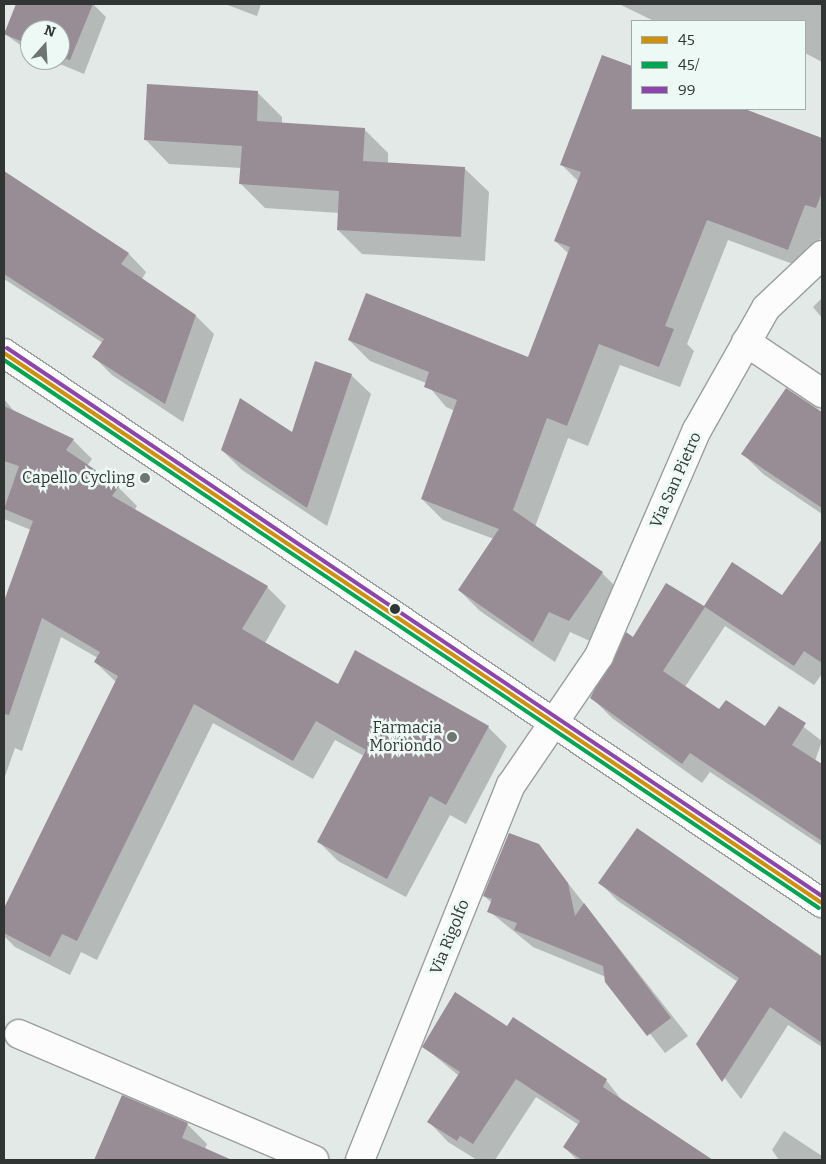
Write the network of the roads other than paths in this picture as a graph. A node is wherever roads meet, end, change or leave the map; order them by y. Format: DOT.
graph roads {
  1 [pos="822,255"];
  2 [pos="746,342"];
  3 [pos="4,353"];
  4 [pos="822,393"];
  5 [pos="552,719"];
  6 [pos="822,903"];
  7 [pos="19,1034"];
  8 [pos="314,1160"];
  9 [pos="360,1160"];
  1 -- 2 [label="street, Via San Pietro"];
  2 -- 4 [label="street"];
  2 -- 5 [label="street, Via San Pietro"];
  3 -- 5 [label="street"];
  5 -- 6 [label="street"];
  5 -- 9 [label="street, Via Rigolfo"];
  7 -- 8 [label="street"];
}
